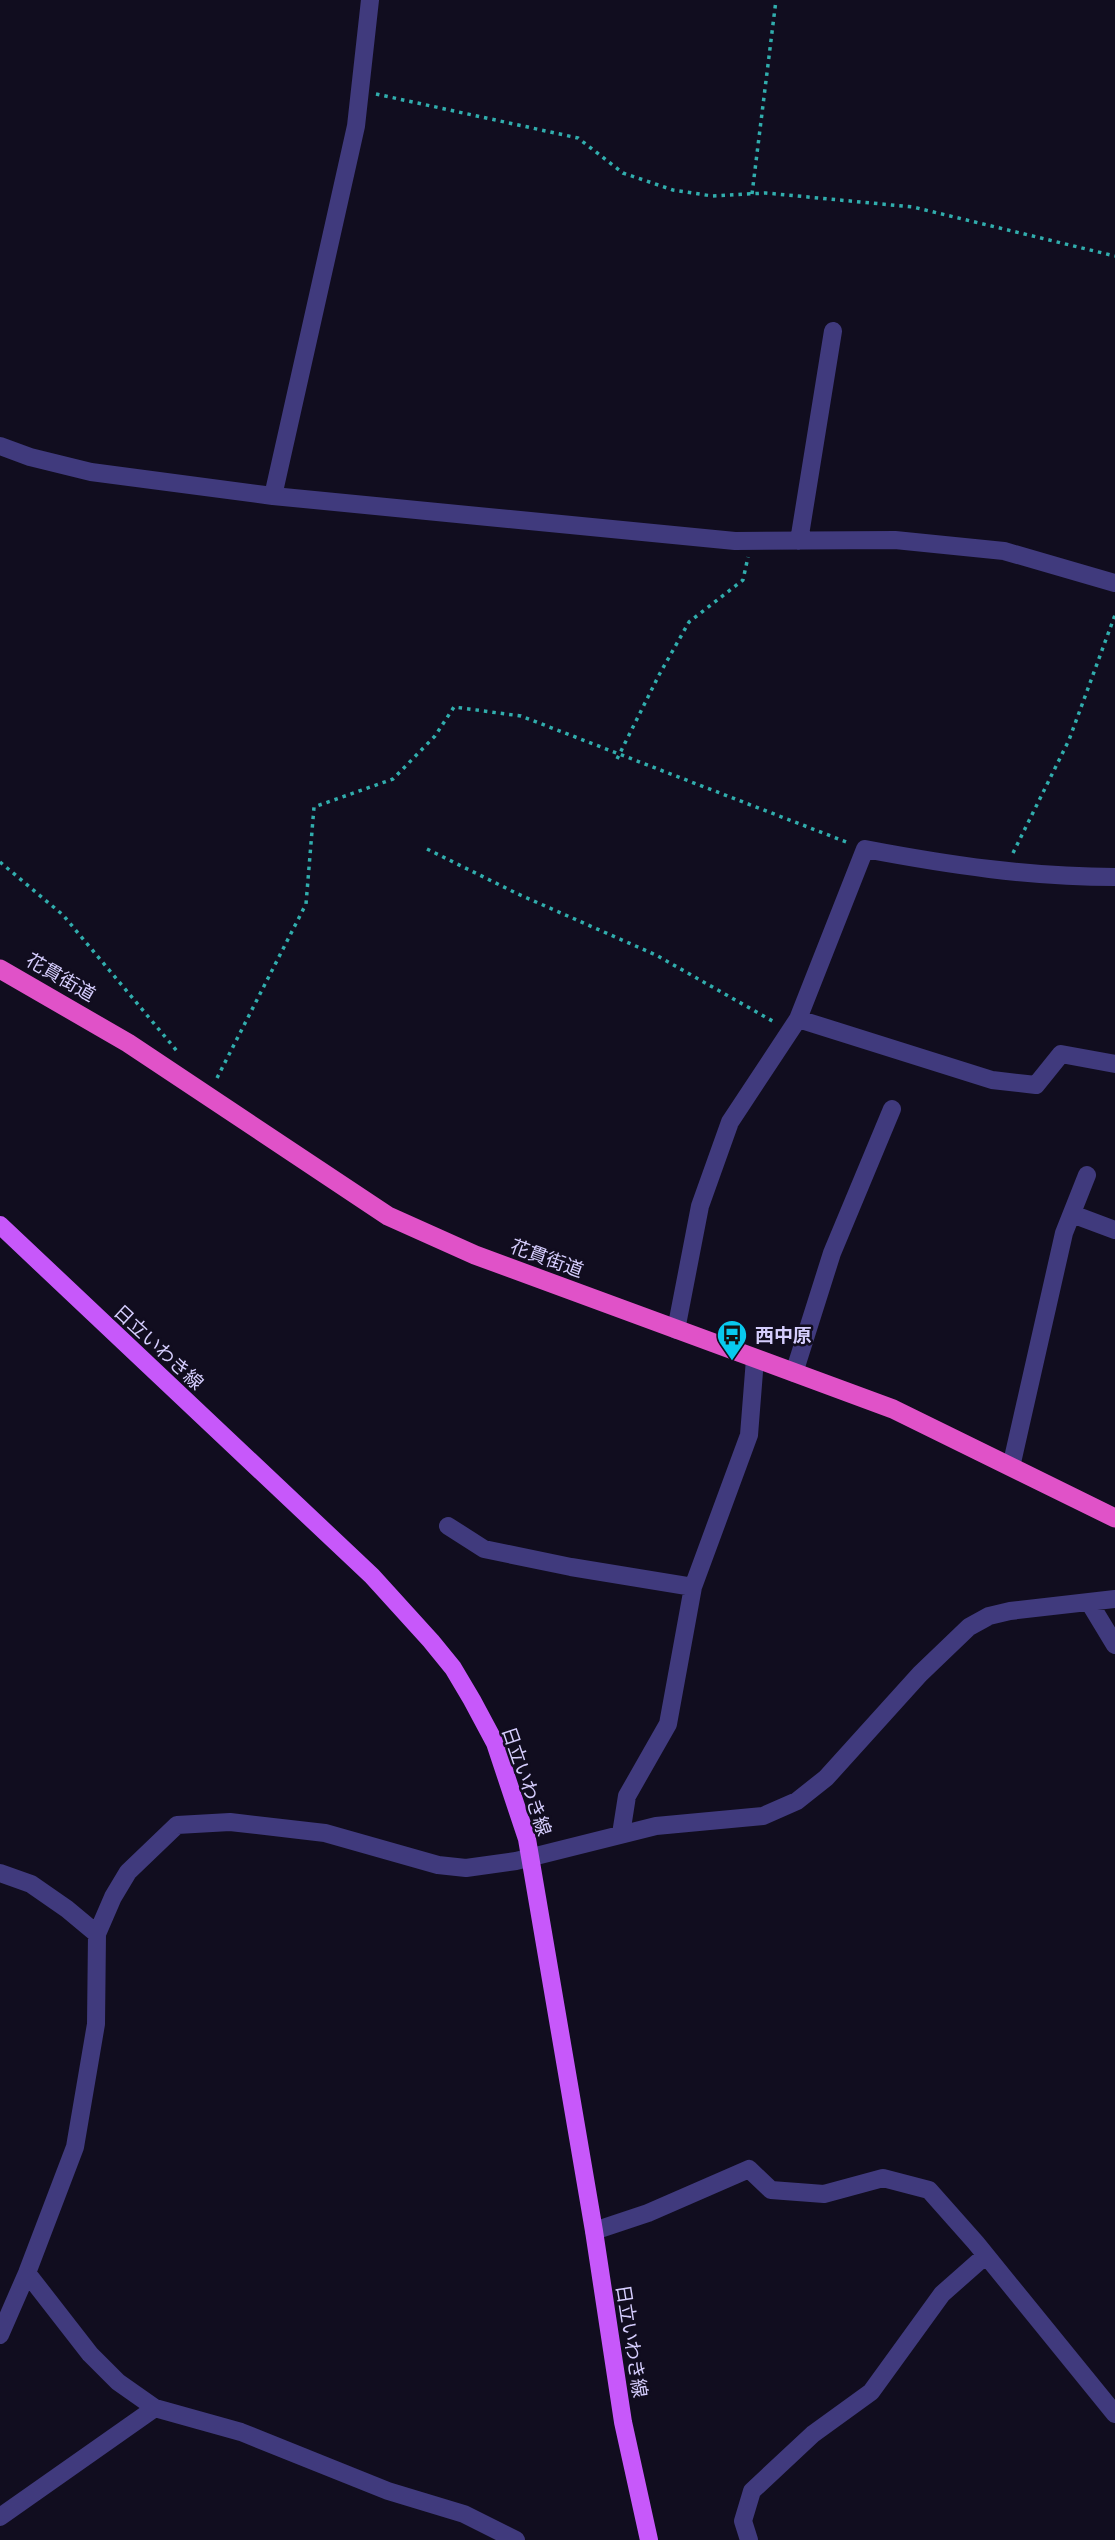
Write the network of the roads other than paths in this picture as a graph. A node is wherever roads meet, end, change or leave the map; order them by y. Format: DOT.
graph roads {
  1 [pos="370,0"];
  2 [pos="833,331"];
  3 [pos="0,446"];
  4 [pos="273,496"];
  5 [pos="799,541"];
  6 [pos="1115,583"];
  7 [pos="1115,877"];
  8 [pos="0,969"];
  9 [pos="794,1025"];
  10 [pos="1115,1064"];
  11 [pos="892,1109"];
  12 [pos="1087,1175"];
  13 [pos="1072,1214"];
  14 [pos="0,1225"];
  15 [pos="1115,1230"];
  16 [pos="676,1330"];
  17 [pos="755,1359"];
  18 [pos="794,1373"];
  19 [pos="1011,1467"];
  20 [pos="1115,1518"];
  21 [pos="448,1526"];
  22 [pos="693,1587"];
  23 [pos="1115,1599"];
  24 [pos="1089,1602"];
  25 [pos="1115,1645"];
  26 [pos="621,1834"];
  27 [pos="530,1857"];
  28 [pos="0,1873"];
  29 [pos="97,1934"];
  30 [pos="594,2231"];
  31 [pos="985,2256"];
  32 [pos="27,2273"];
  33 [pos="0,2335"];
  34 [pos="155,2408"];
  35 [pos="1115,2414"];
  36 [pos="0,2518"];
  37 [pos="516,2540"];
  38 [pos="649,2540"];
  39 [pos="749,2540"];
  1 -- 4 [label="street"];
  2 -- 5 [label="street"];
  3 -- 4 [label="street"];
  4 -- 5 [label="street"];
  5 -- 6 [label="street"];
  7 -- 9 [label="street"];
  8 -- 16 [label="highway, 花貫街道"];
  9 -- 10 [label="street"];
  9 -- 16 [label="street"];
  11 -- 18 [label="street"];
  12 -- 13 [label="street"];
  13 -- 15 [label="street"];
  13 -- 19 [label="street"];
  14 -- 27 [label="main road, 日立いわき線"];
  16 -- 17 [label="highway, 花貫街道"];
  17 -- 18 [label="highway, 花貫街道"];
  17 -- 22 [label="street"];
  18 -- 19 [label="highway, 花貫街道"];
  19 -- 20 [label="highway, 花貫街道"];
  21 -- 22 [label="street"];
  22 -- 26 [label="street"];
  23 -- 24 [label="street"];
  24 -- 25 [label="street"];
  24 -- 26 [label="street"];
  26 -- 27 [label="street"];
  27 -- 29 [label="street"];
  27 -- 30 [label="main road, 日立いわき線"];
  28 -- 29 [label="street"];
  29 -- 32 [label="street"];
  30 -- 31 [label="street"];
  30 -- 38 [label="main road, 日立いわき線"];
  31 -- 35 [label="street"];
  31 -- 39 [label="street"];
  32 -- 33 [label="street"];
  32 -- 34 [label="street"];
  34 -- 36 [label="street"];
  34 -- 37 [label="street"];
}
